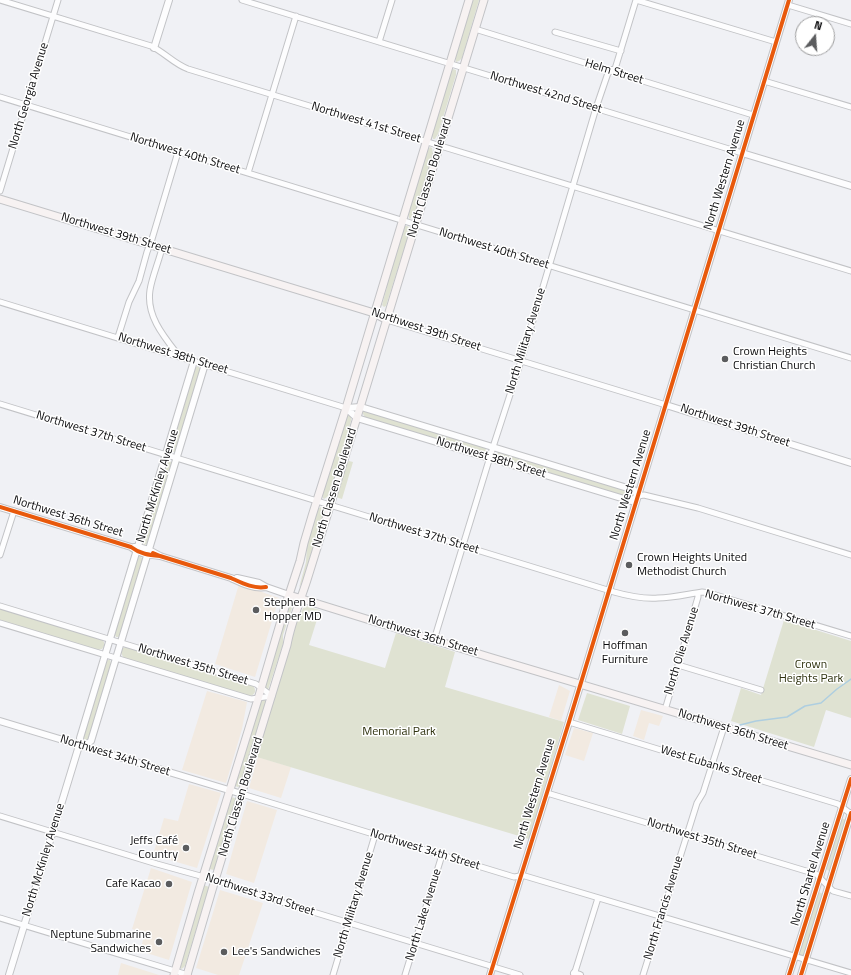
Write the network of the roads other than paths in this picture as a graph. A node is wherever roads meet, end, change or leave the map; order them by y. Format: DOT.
graph roads {
  1 [pos="0,0"];
  2 [pos="58,0"];
  3 [pos="169,0"];
  4 [pos="242,0"];
  5 [pos="392,0"];
  6 [pos="469,0"];
  7 [pos="484,0"];
  8 [pos="636,0"];
  9 [pos="788,2"];
  10 [pos="53,16"];
  11 [pos="296,16"];
  12 [pos="851,24"];
  13 [pos="475,29"];
  14 [pos="556,32"];
  15 [pos="379,42"];
  16 [pos="776,42"];
  17 [pos="154,48"];
  18 [pos="621,51"];
  19 [pos="450,64"];
  20 [pos="464,68"];
  21 [pos="609,70"];
  22 [pos="764,81"];
  23 [pos="272,94"];
  24 [pos="0,97"];
  25 [pos="26,105"];
  26 [pos="851,107"];
  27 [pos="596,108"];
  28 [pos="753,115"];
  29 [pos="426,142"];
  30 [pos="440,146"];
  31 [pos="178,152"];
  32 [pos="742,153"];
  33 [pos="248,173"];
  34 [pos="572,186"];
  35 [pos="851,186"];
  36 [pos="0,191"];
  37 [pos="0,198"];
  38 [pos="402,220"];
  39 [pos="416,224"];
  40 [pos="719,231"];
  41 [pos="150,245"];
  42 [pos="162,248"];
  43 [pos="549,265"];
  44 [pos="851,271"];
  45 [pos="0,302"];
  46 [pos="695,310"];
  47 [pos="374,313"];
  48 [pos="387,320"];
  49 [pos="118,337"];
  50 [pos="179,357"];
  51 [pos="851,358"];
  52 [pos="194,361"];
  53 [pos="521,361"];
  54 [pos="205,364"];
  55 [pos="0,404"];
  56 [pos="666,405"];
  57 [pos="360,407"];
  58 [pos="346,408"];
  59 [pos="357,418"];
  60 [pos="493,447"];
  61 [pos="166,455"];
  62 [pos="490,457"];
  63 [pos="177,458"];
  64 [pos="851,463"];
  65 [pos="638,496"];
  66 [pos="317,502"];
  67 [pos="330,506"];
  68 [pos="0,507"];
  69 [pos="14,511"];
  70 [pos="462,546"];
  71 [pos="137,549"];
  72 [pos="148,552"];
  73 [pos="851,554"];
  74 [pos="0,555"];
  75 [pos="609,591"];
  76 [pos="698,593"];
  77 [pos="290,595"];
  78 [pos="301,598"];
  79 [pos="0,606"];
  80 [pos="0,623"];
  81 [pos="851,636"];
  82 [pos="110,639"];
  83 [pos="434,640"];
  84 [pos="121,643"];
  85 [pos="106,654"];
  86 [pos="116,658"];
  87 [pos="678,665"];
  88 [pos="581,684"];
  89 [pos="261,688"];
  90 [pos="761,690"];
  91 [pos="272,696"];
  92 [pos="258,698"];
  93 [pos="664,710"];
  94 [pos="0,721"];
  95 [pos="569,722"];
  96 [pos="724,728"];
  97 [pos="82,746"];
  98 [pos="712,765"];
  99 [pos="851,765"];
  100 [pos="851,779"];
  101 [pos="229,790"];
  102 [pos="547,793"];
  103 [pos="242,794"];
  104 [pos="842,807"];
  105 [pos="851,813"];
  106 [pos="0,816"];
  107 [pos="53,832"];
  108 [pos="375,835"];
  109 [pos="687,835"];
  110 [pos="442,855"];
  111 [pos="203,876"];
  112 [pos="520,876"];
  113 [pos="820,878"];
  114 [pos="215,880"];
  115 [pos="828,886"];
  116 [pos="851,896"];
  117 [pos="598,898"];
  118 [pos="662,917"];
  119 [pos="0,918"];
  120 [pos="349,922"];
  121 [pos="24,925"];
  122 [pos="415,943"];
  123 [pos="795,956"];
  124 [pos="805,960"];
  125 [pos="492,966"];
  126 [pos="174,973"];
  127 [pos="851,973"];
  128 [pos="576,974"];
  129 [pos="9,975"];
  130 [pos="187,975"];
  131 [pos="333,975"];
  132 [pos="405,975"];
  133 [pos="490,975"];
  134 [pos="520,975"];
  135 [pos="643,975"];
  136 [pos="789,975"];
  137 [pos="801,975"];
  1 -- 10 [label="street, Northwest 41st Street"];
  2 -- 10 [label="street, North Georgia Avenue"];
  3 -- 17 [label="street"];
  4 -- 11 [label="street, Northwest 42nd Street"];
  5 -- 15 [label="street"];
  6 -- 19 [label="main road, North Classen Boulevard"];
  7 -- 13 [label="main road, North Classen Boulevard"];
  8 -- 16 [label="street"];
  8 -- 18 [label="street, North Military Avenue"];
  9 -- 12 [label="street"];
  9 -- 16 [label="street, North Western Avenue"];
  10 -- 17 [label="street, Northwest 41st Street"];
  10 -- 25 [label="street, North Georgia Avenue"];
  11 -- 15 [label="street, Northwest 42nd Street"];
  11 -- 23 [label="street"];
  13 -- 20 [label="main road, North Classen Boulevard"];
  13 -- 21 [label="street, Helm Street"];
  14 -- 18 [label="street"];
  15 -- 19 [label="street, Northwest 42nd Street"];
  16 -- 22 [label="street, North Western Avenue"];
  17 -- 23 [label="street, Northwest 41st Street"];
  18 -- 21 [label="street, North Military Avenue"];
  19 -- 20 [label="street, Northwest 42nd Street"];
  19 -- 29 [label="main road, North Classen Boulevard"];
  20 -- 27 [label="street, Northwest 42nd Street"];
  20 -- 30 [label="main road, North Classen Boulevard"];
  21 -- 27 [label="street, North Military Avenue"];
  21 -- 28 [label="street, Helm Street"];
  22 -- 26 [label="street"];
  22 -- 28 [label="street, North Western Avenue"];
  23 -- 29 [label="street, Northwest 41st Street"];
  23 -- 33 [label="street"];
  24 -- 25 [label="street, Northwest 40th Street"];
  25 -- 31 [label="street, Northwest 40th Street"];
  25 -- 36 [label="street, North Georgia Avenue"];
  27 -- 32 [label="street, Northwest 42nd Street"];
  27 -- 34 [label="street, North Military Avenue"];
  28 -- 32 [label="street, North Western Avenue"];
  29 -- 30 [label="street, Northwest 41st Street"];
  29 -- 38 [label="main road, North Classen Boulevard"];
  30 -- 34 [label="street, Northwest 41st Street"];
  30 -- 39 [label="main road, North Classen Boulevard"];
  31 -- 33 [label="street, Northwest 40th Street"];
  31 -- 41 [label="street"];
  32 -- 35 [label="street, Northwest 42nd Street"];
  32 -- 40 [label="street, North Western Avenue"];
  33 -- 38 [label="street, Northwest 40th Street"];
  34 -- 40 [label="street, Northwest 41st Street"];
  34 -- 43 [label="street, North Military Avenue"];
  37 -- 41 [label="main road, Northwest 39th Street"];
  38 -- 39 [label="street, Northwest 40th Street"];
  38 -- 47 [label="main road, North Classen Boulevard"];
  39 -- 43 [label="street, Northwest 40th Street"];
  39 -- 48 [label="main road, North Classen Boulevard"];
  40 -- 44 [label="street, Northwest 41st Street"];
  40 -- 46 [label="street, North Western Avenue"];
  41 -- 42 [label="main road, Northwest 39th Street"];
  41 -- 49 [label="street"];
  42 -- 47 [label="main road, Northwest 39th Street"];
  42 -- 50 [label="street"];
  43 -- 46 [label="street, Northwest 40th Street"];
  43 -- 53 [label="street, North Military Avenue"];
  45 -- 49 [label="street, Northwest 38th Street"];
  46 -- 51 [label="street, Northwest 40th Street"];
  46 -- 56 [label="street, North Western Avenue"];
  47 -- 48 [label="main road, Northwest 39th Street"];
  47 -- 58 [label="main road, North Classen Boulevard"];
  48 -- 53 [label="street, Northwest 39th Street"];
  48 -- 57 [label="main road, North Classen Boulevard"];
  49 -- 50 [label="street, Northwest 38th Street"];
  50 -- 52 [label="street, Northwest 38th Street"];
  52 -- 54 [label="street, Northwest 38th Street"];
  52 -- 61 [label="street, North McKinley Avenue"];
  53 -- 56 [label="street, Northwest 39th Street"];
  53 -- 60 [label="street, North Military Avenue"];
  54 -- 58 [label="street, Northwest 38th Street"];
  54 -- 63 [label="street, North McKinley Avenue"];
  55 -- 61 [label="street, Northwest 37th Street"];
  56 -- 64 [label="street, Northwest 39th Street"];
  56 -- 65 [label="street, North Western Avenue"];
  57 -- 58 [label="street, Northwest 38th Street"];
  57 -- 59 [label="main road, North Classen Boulevard"];
  57 -- 60 [label="street, Northwest 38th Street"];
  58 -- 59 [label="street, Northwest 38th Street"];
  58 -- 66 [label="main road, North Classen Boulevard"];
  59 -- 62 [label="street, Northwest 38th Street"];
  59 -- 67 [label="main road, North Classen Boulevard"];
  60 -- 62 [label="street, North Military Avenue"];
  60 -- 65 [label="street, Northwest 38th Street"];
  61 -- 63 [label="street, Northwest 37th Street"];
  61 -- 71 [label="street, North McKinley Avenue"];
  62 -- 65 [label="street, Northwest 38th Street"];
  62 -- 70 [label="street, North Military Avenue"];
  63 -- 66 [label="street, Northwest 37th Street"];
  63 -- 72 [label="street, North McKinley Avenue"];
  65 -- 73 [label="street, Northwest 38th Street"];
  65 -- 75 [label="street, North Western Avenue"];
  66 -- 67 [label="street, Northwest 37th Street"];
  66 -- 77 [label="main road, North Classen Boulevard"];
  67 -- 70 [label="street, Northwest 37th Street"];
  67 -- 78 [label="main road, North Classen Boulevard"];
  68 -- 69 [label="street, Northwest 36th Street"];
  69 -- 71 [label="street, Northwest 36th Street"];
  69 -- 74 [label="street"];
  70 -- 75 [label="street, Northwest 37th Street"];
  70 -- 83 [label="street, North Military Avenue"];
  71 -- 72 [label="street, Northwest 36th Street"];
  71 -- 82 [label="street, North McKinley Avenue"];
  72 -- 77 [label="street, Northwest 36th Street"];
  72 -- 84 [label="street, North McKinley Avenue"];
  75 -- 76 [label="street, Northwest 37th Street"];
  75 -- 88 [label="street, North Western Avenue"];
  76 -- 81 [label="street, Northwest 37th Street"];
  76 -- 87 [label="street, North Olie Avenue"];
  77 -- 78 [label="main road, Northwest 36th Street"];
  77 -- 89 [label="main road, North Classen Boulevard"];
  78 -- 83 [label="main road, Northwest 36th Street"];
  78 -- 91 [label="main road, North Classen Boulevard"];
  79 -- 82 [label="street, Northwest 35th Street"];
  80 -- 85 [label="street, Northwest 35th Street"];
  82 -- 84 [label="street, Northwest 35th Street"];
  82 -- 85 [label="street, North McKinley Avenue"];
  83 -- 88 [label="main road, Northwest 36th Street"];
  84 -- 86 [label="street, North McKinley Avenue"];
  84 -- 89 [label="street, Northwest 35th Street"];
  85 -- 86 [label="street, Northwest 35th Street"];
  85 -- 97 [label="street, North McKinley Avenue"];
  86 -- 92 [label="street, Northwest 35th Street"];
  86 -- 97 [label="street, North McKinley Avenue"];
  87 -- 90 [label="street"];
  87 -- 93 [label="street, North Olie Avenue"];
  88 -- 93 [label="main road, Northwest 36th Street"];
  88 -- 95 [label="street, North Western Avenue"];
  89 -- 91 [label="street, Northwest 35th Street"];
  89 -- 92 [label="main road, North Classen Boulevard"];
  91 -- 92 [label="street, Northwest 35th Street"];
  91 -- 103 [label="main road, North Classen Boulevard"];
  92 -- 101 [label="main road, North Classen Boulevard"];
  93 -- 96 [label="main road, Northwest 36th Street"];
  94 -- 97 [label="street, Northwest 34th Street"];
  95 -- 98 [label="street, West Eubanks Street"];
  95 -- 102 [label="street, North Western Avenue"];
  96 -- 98 [label="street, North Francis Avenue"];
  96 -- 99 [label="main road, Northwest 36th Street"];
  97 -- 101 [label="street, Northwest 34th Street"];
  97 -- 107 [label="street, North McKinley Avenue"];
  98 -- 104 [label="street, West Eubanks Street"];
  98 -- 109 [label="street, North Francis Avenue"];
  100 -- 104 [label="street, North Shartel Avenue"];
  101 -- 103 [label="street, Northwest 34th Street"];
  101 -- 111 [label="main road, North Classen Boulevard"];
  102 -- 109 [label="street, Northwest 35th Street"];
  102 -- 112 [label="street, North Western Avenue"];
  103 -- 108 [label="street, Northwest 34th Street"];
  103 -- 114 [label="main road, North Classen Boulevard"];
  104 -- 105 [label="street, West Eubanks Street"];
  104 -- 113 [label="street, North Shartel Avenue"];
  105 -- 115 [label="street, North Shartel Avenue"];
  106 -- 107 [label="street, Northwest 33rd Street"];
  107 -- 111 [label="street, Northwest 33rd Street"];
  107 -- 121 [label="street, North McKinley Avenue"];
  108 -- 110 [label="street, Northwest 34th Street"];
  108 -- 120 [label="street, North Military Avenue"];
  109 -- 113 [label="street, Northwest 35th Street"];
  109 -- 118 [label="street, North Francis Avenue"];
  110 -- 112 [label="street, Northwest 34th Street"];
  110 -- 122 [label="street, North Lake Avenue"];
  111 -- 114 [label="street, Northwest 33rd Street"];
  111 -- 126 [label="main road, North Classen Boulevard"];
  112 -- 117 [label="street, Northwest 34th Street"];
  112 -- 125 [label="street, North Western Avenue"];
  113 -- 115 [label="street, Northwest 35th Street"];
  113 -- 123 [label="street, North Shartel Avenue"];
  114 -- 120 [label="street, Northwest 33rd Street"];
  114 -- 130 [label="main road, North Classen Boulevard"];
  115 -- 116 [label="street, Northwest 35th Street"];
  115 -- 124 [label="street, North Shartel Avenue"];
  117 -- 118 [label="street, Northwest 34th Street"];
  117 -- 128 [label="street"];
  118 -- 123 [label="street, Northwest 34th Street"];
  118 -- 135 [label="street, North Francis Avenue"];
  119 -- 121 [label="street"];
  120 -- 122 [label="street, Northwest 33rd Street"];
  120 -- 131 [label="street, North Military Avenue"];
  121 -- 126 [label="street"];
  121 -- 129 [label="street, North McKinley Avenue"];
  122 -- 125 [label="street, Northwest 33rd Street"];
  122 -- 132 [label="street, North Lake Avenue"];
  123 -- 124 [label="street, Northwest 34th Street"];
  123 -- 136 [label="street, North Shartel Avenue"];
  124 -- 127 [label="street, Northwest 34th Street"];
  124 -- 137 [label="street, North Shartel Avenue"];
  125 -- 133 [label="street, North Western Avenue"];
  125 -- 134 [label="street, Northwest 33rd Street"];
  126 -- 130 [label="street"];
}
